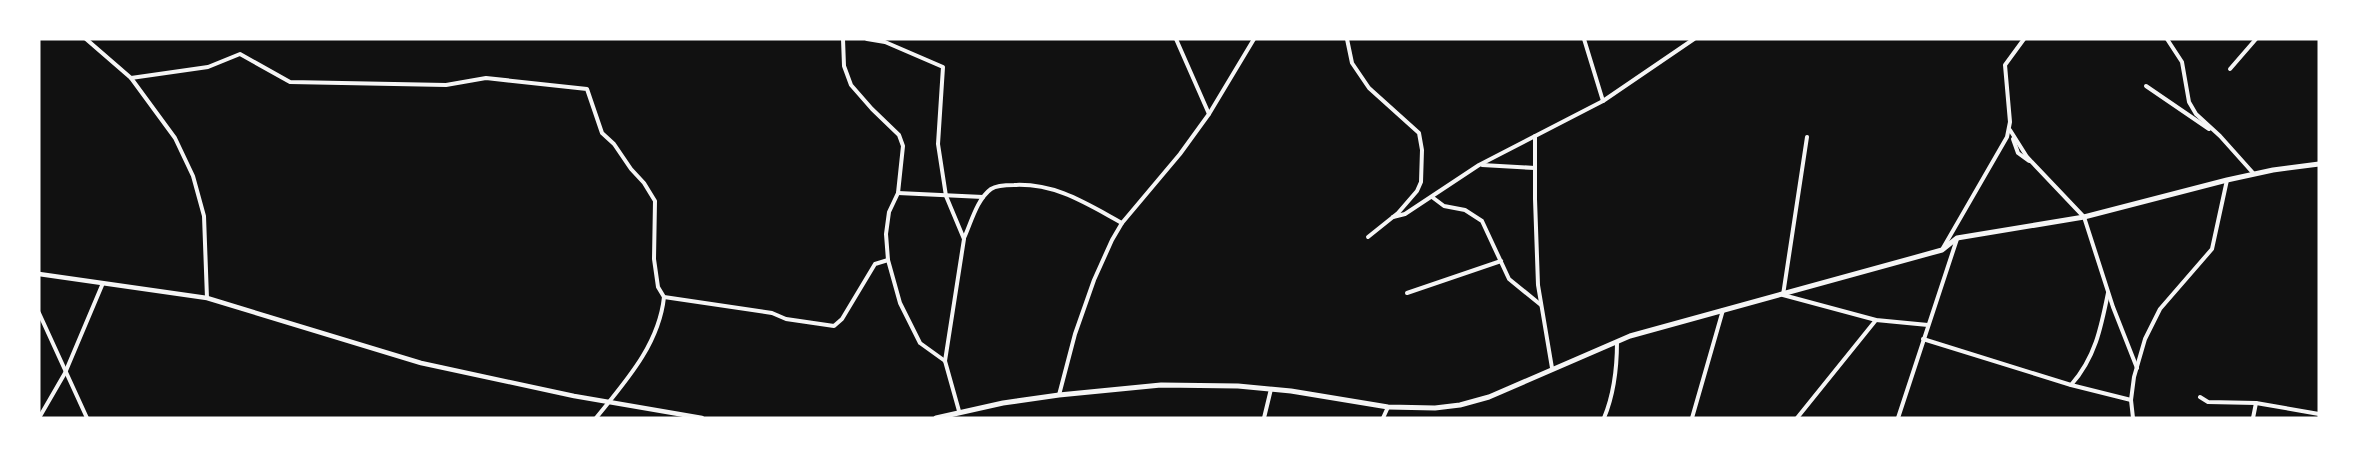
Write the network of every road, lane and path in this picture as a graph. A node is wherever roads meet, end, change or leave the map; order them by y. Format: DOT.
graph roads {
  1 [pos="86,39"];
  2 [pos="843,39"];
  3 [pos="867,39"];
  4 [pos="1176,39"];
  5 [pos="1254,39"];
  6 [pos="1347,39"];
  7 [pos="1584,39"];
  8 [pos="1694,39"];
  9 [pos="2024,39"];
  10 [pos="2167,39"];
  11 [pos="2256,39"];
  12 [pos="2230,69"];
  13 [pos="131,78"];
  14 [pos="2146,86"];
  15 [pos="1604,101"];
  16 [pos="1209,114"];
  17 [pos="2010,130"];
  18 [pos="1535,136"];
  19 [pos="2220,136"];
  20 [pos="1807,137"];
  21 [pos="2319,164"];
  22 [pos="1479,165"];
  23 [pos="1535,168"];
  24 [pos="2254,174"];
  25 [pos="2227,180"];
  26 [pos="898,193"];
  27 [pos="946,196"];
  28 [pos="984,197"];
  29 [pos="1432,197"];
  30 [pos="1393,217"];
  31 [pos="2084,217"];
  32 [pos="1122,224"];
  33 [pos="1368,237"];
  34 [pos="1957,238"];
  35 [pos="964,239"];
  36 [pos="1942,250"];
  37 [pos="888,260"];
  38 [pos="1501,261"];
  39 [pos="39,274"];
  40 [pos="103,283"];
  41 [pos="2108,292"];
  42 [pos="1407,293"];
  43 [pos="1783,295"];
  44 [pos="664,297"];
  45 [pos="207,298"];
  46 [pos="1541,306"];
  47 [pos="1723,310"];
  48 [pos="39,313"];
  49 [pos="1876,320"];
  50 [pos="1928,325"];
  51 [pos="1923,339"];
  52 [pos="1617,341"];
  53 [pos="945,361"];
  54 [pos="1552,368"];
  55 [pos="2137,368"];
  56 [pos="65,374"];
  57 [pos="2071,385"];
  58 [pos="1272,389"];
  59 [pos="1059,395"];
  60 [pos="2200,397"];
  61 [pos="2131,400"];
  62 [pos="609,402"];
  63 [pos="2256,403"];
  64 [pos="1388,407"];
  65 [pos="959,411"];
  66 [pos="2319,414"];
  67 [pos="39,418"];
  68 [pos="87,418"];
  69 [pos="596,418"];
  70 [pos="702,418"];
  71 [pos="936,418"];
  72 [pos="1264,418"];
  73 [pos="1383,418"];
  74 [pos="1604,418"];
  75 [pos="1692,418"];
  76 [pos="1797,418"];
  77 [pos="1898,418"];
  78 [pos="2133,418"];
  79 [pos="2253,418"];
  1 -- 13 [label="street"];
  2 -- 26 [label="street"];
  3 -- 27 [label="street"];
  4 -- 16 [label="street"];
  5 -- 16 [label="street"];
  6 -- 30 [label="street"];
  7 -- 15 [label="street"];
  8 -- 15 [label="street"];
  9 -- 17 [label="street"];
  10 -- 19 [label="street"];
  11 -- 12 [label="street"];
  13 -- 44 [label="street"];
  13 -- 45 [label="street"];
  14 -- 19 [label="street"];
  15 -- 18 [label="street"];
  16 -- 32 [label="street"];
  17 -- 31 [label="street"];
  17 -- 36 [label="street"];
  18 -- 22 [label="street"];
  18 -- 23 [label="street"];
  19 -- 24 [label="street"];
  20 -- 43 [label="street"];
  21 -- 24 [label="main road"];
  22 -- 23 [label="street"];
  22 -- 29 [label="street"];
  23 -- 46 [label="street"];
  24 -- 25 [label="main road"];
  25 -- 31 [label="main road"];
  25 -- 55 [label="street"];
  26 -- 27 [label="street"];
  26 -- 37 [label="street"];
  27 -- 28 [label="street"];
  27 -- 35 [label="street"];
  28 -- 32 [label="street"];
  28 -- 35 [label="street"];
  29 -- 30 [label="street"];
  29 -- 38 [label="street"];
  30 -- 33 [label="street"];
  31 -- 34 [label="main road"];
  31 -- 41 [label="street"];
  32 -- 59 [label="street"];
  34 -- 36 [label="main road"];
  34 -- 50 [label="street"];
  35 -- 53 [label="street"];
  36 -- 43 [label="main road"];
  37 -- 44 [label="street"];
  37 -- 53 [label="street"];
  38 -- 42 [label="street"];
  38 -- 46 [label="street"];
  39 -- 40 [label="street"];
  40 -- 45 [label="street"];
  40 -- 56 [label="street"];
  41 -- 55 [label="street"];
  41 -- 57 [label="street"];
  43 -- 47 [label="main road"];
  43 -- 49 [label="street"];
  44 -- 62 [label="street"];
  45 -- 62 [label="street"];
  46 -- 54 [label="street"];
  47 -- 52 [label="main road"];
  47 -- 75 [label="street"];
  48 -- 56 [label="street"];
  49 -- 50 [label="street"];
  49 -- 76 [label="street"];
  50 -- 51 [label="street"];
  51 -- 57 [label="street"];
  51 -- 77 [label="street"];
  52 -- 54 [label="main road"];
  52 -- 74 [label="street"];
  53 -- 65 [label="street"];
  54 -- 64 [label="main road"];
  55 -- 61 [label="street"];
  56 -- 67 [label="street"];
  56 -- 68 [label="street"];
  57 -- 61 [label="street"];
  58 -- 59 [label="main road"];
  58 -- 64 [label="main road"];
  58 -- 72 [label="street"];
  59 -- 65 [label="main road"];
  60 -- 63 [label="street"];
  61 -- 78 [label="street"];
  62 -- 69 [label="street"];
  62 -- 70 [label="street"];
  63 -- 66 [label="street"];
  63 -- 79 [label="street"];
  64 -- 73 [label="street"];
  65 -- 71 [label="main road"];
}
